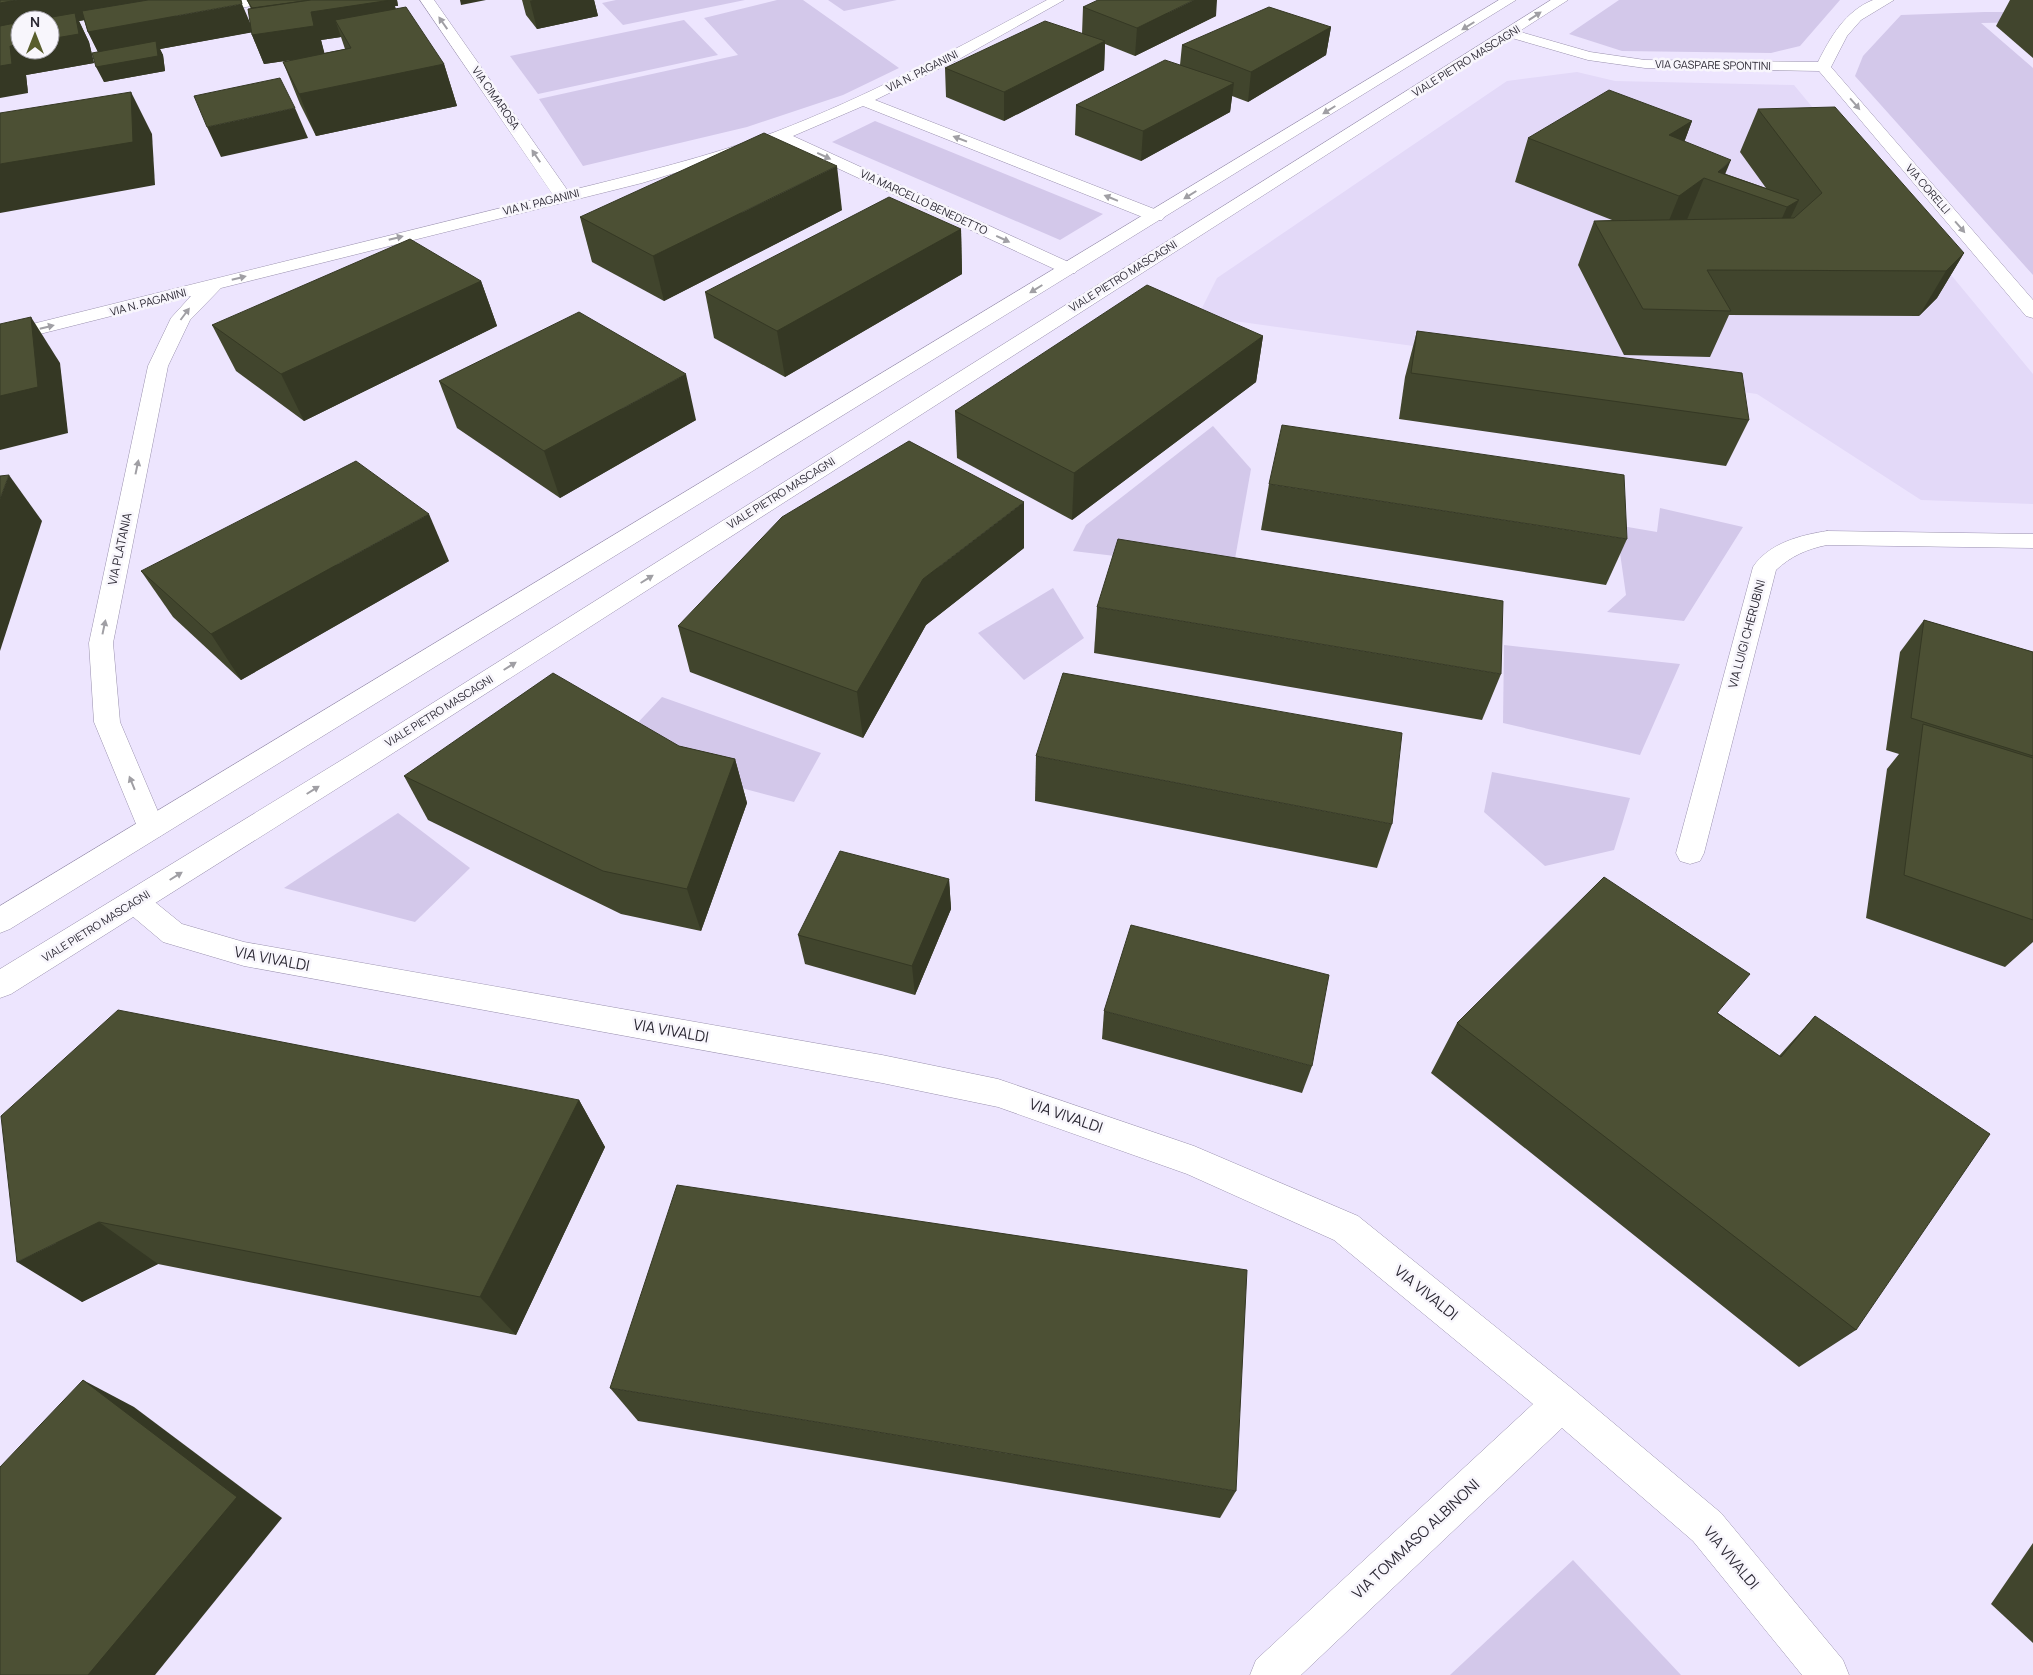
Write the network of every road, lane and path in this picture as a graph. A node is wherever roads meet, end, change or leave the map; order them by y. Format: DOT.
graph roads {
  1 [pos="263,0"];
  2 [pos="427,0"];
  3 [pos="1057,0"];
  4 [pos="1509,0"];
  5 [pos="1561,0"];
  6 [pos="1887,0"];
  7 [pos="196,12"];
  8 [pos="1510,33"];
  9 [pos="1823,67"];
  10 [pos="864,101"];
  11 [pos="780,136"];
  12 [pos="563,196"];
  13 [pos="1156,216"];
  14 [pos="1069,269"];
  15 [pos="217,284"];
  16 [pos="2033,312"];
  17 [pos="0,338"];
  18 [pos="2033,541"];
  19 [pos="151,828"];
  20 [pos="1690,854"];
  21 [pos="135,902"];
  22 [pos="0,921"];
  23 [pos="0,985"];
  24 [pos="1562,1403"];
  25 [pos="1271,1675"];
  26 [pos="1828,1675"];
  1 -- 7 [label="street"];
  12 -- 2 [label="street, VIA CIMAROSA, one-way"];
  3 -- 10 [label="street, VIA N. PAGANINI"];
  4 -- 13 [label="street, one-way"];
  8 -- 5 [label="street, VIALE PIETRO MASCAGNI, one-way"];
  6 -- 9 [label="street"];
  8 -- 9 [label="street, VIA GASPARE SPONTINI"];
  21 -- 8 [label="street, VIALE PIETRO MASCAGNI, one-way"];
  9 -- 16 [label="street, VIA CORELLI, one-way"];
  10 -- 11 [label="street, VIA N. PAGANINI"];
  13 -- 10 [label="street, one-way"];
  11 -- 12 [label="street, VIA N. PAGANINI"];
  11 -- 14 [label="street, VIA MARCELLO BENEDETTO, one-way"];
  15 -- 12 [label="street, VIA N. PAGANINI, one-way"];
  13 -- 14 [label="street"];
  14 -- 19 [label="street, one-way"];
  17 -- 15 [label="street, VIA N. PAGANINI, one-way"];
  19 -- 15 [label="street, VIA PLATANIA, one-way"];
  18 -- 20 [label="street, VIA LUIGI CHERUBINI"];
  19 -- 22 [label="street"];
  21 -- 23 [label="street, VIALE PIETRO MASCAGNI"];
  21 -- 24 [label="street, VIA VIVALDI"];
  24 -- 25 [label="street, VIA TOMMASO ALBINONI"];
  24 -- 26 [label="street, VIA VIVALDI"];
}
